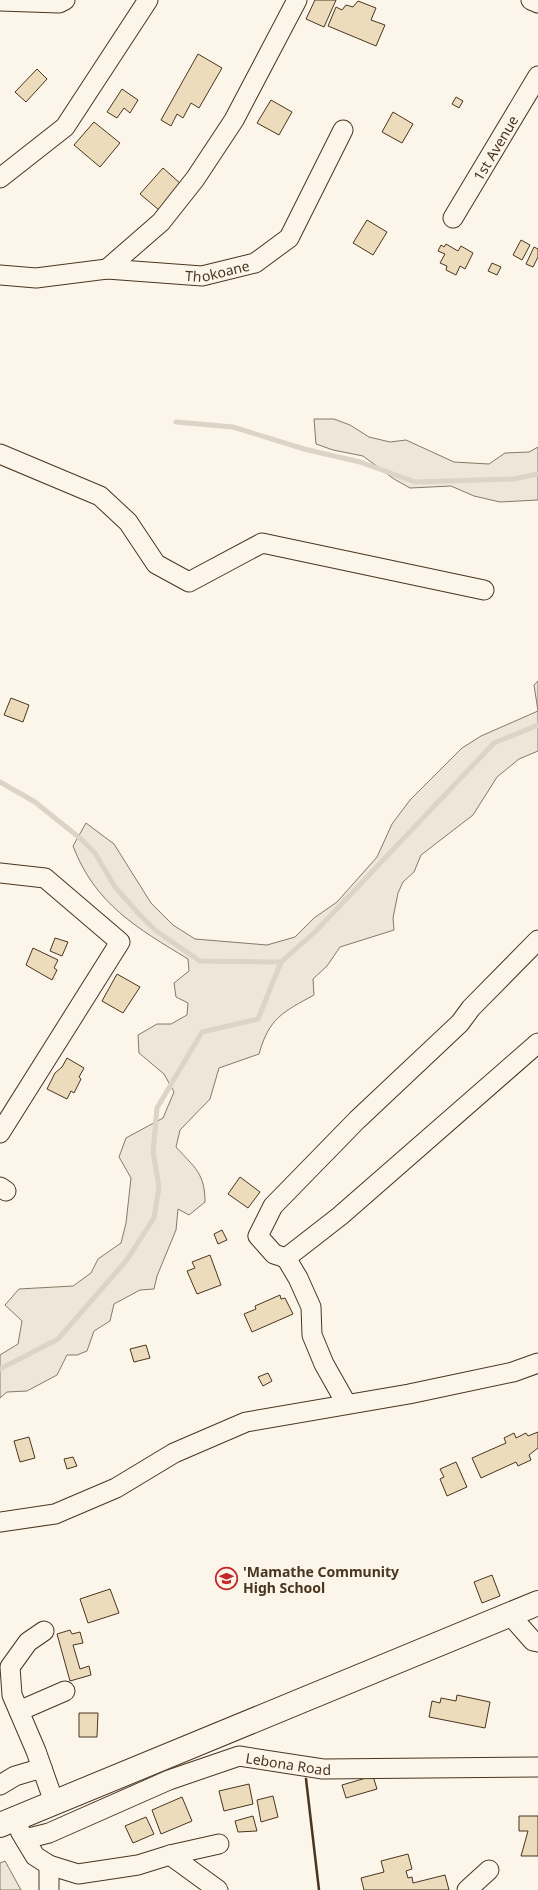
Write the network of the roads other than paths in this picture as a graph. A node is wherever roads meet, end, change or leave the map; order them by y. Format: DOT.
graph roads {
  1 [pos="65,0"];
  2 [pos="148,0"];
  3 [pos="297,0"];
  4 [pos="531,0"];
  5 [pos="0,1"];
  6 [pos="538,3"];
  7 [pos="538,76"];
  8 [pos="343,130"];
  9 [pos="0,178"];
  10 [pos="453,218"];
  11 [pos="107,269"];
  12 [pos="0,275"];
  13 [pos="0,454"];
  14 [pos="484,590"];
  15 [pos="0,873"];
  16 [pos="538,940"];
  17 [pos="538,1043"];
  18 [pos="0,1133"];
  19 [pos="286,1258"];
  20 [pos="538,1363"];
  21 [pos="346,1403"];
  22 [pos="0,1522"];
  23 [pos="538,1603"];
  24 [pos="510,1615"];
  25 [pos="44,1632"];
  26 [pos="538,1642"];
  27 [pos="65,1691"];
  28 [pos="19,1711"];
  29 [pos="538,1767"];
  30 [pos="42,1768"];
  31 [pos="0,1785"];
  32 [pos="54,1802"];
  33 [pos="7,1822"];
  34 [pos="25,1840"];
  35 [pos="219,1844"];
  36 [pos="170,1855"];
  37 [pos="49,1865"];
  38 [pos="489,1870"];
  39 [pos="49,1890"];
  40 [pos="218,1890"];
  41 [pos="467,1890"];
  1 -- 5 [label="street"];
  2 -- 9 [label="street"];
  3 -- 11 [label="street"];
  4 -- 6 [label="street"];
  7 -- 10 [label="street, 1st Avenue"];
  8 -- 11 [label="street, Thokoane"];
  11 -- 12 [label="street, Thokoane"];
  13 -- 14 [label="street"];
  15 -- 18 [label="street"];
  16 -- 19 [label="street"];
  17 -- 19 [label="street"];
  19 -- 21 [label="street"];
  20 -- 21 [label="street"];
  21 -- 22 [label="street"];
  23 -- 24 [label="main road"];
  24 -- 26 [label="street"];
  24 -- 32 [label="main road"];
  25 -- 28 [label="street"];
  27 -- 28 [label="street"];
  28 -- 30 [label="street"];
  29 -- 34 [label="street, Lebona Road"];
  30 -- 31 [label="street"];
  30 -- 32 [label="street"];
  32 -- 33 [label="main road"];
  33 -- 34 [label="street"];
  34 -- 37 [label="street"];
  35 -- 36 [label="street"];
  36 -- 37 [label="street"];
  36 -- 40 [label="street"];
  37 -- 39 [label="street"];
  38 -- 41 [label="street"];
}
